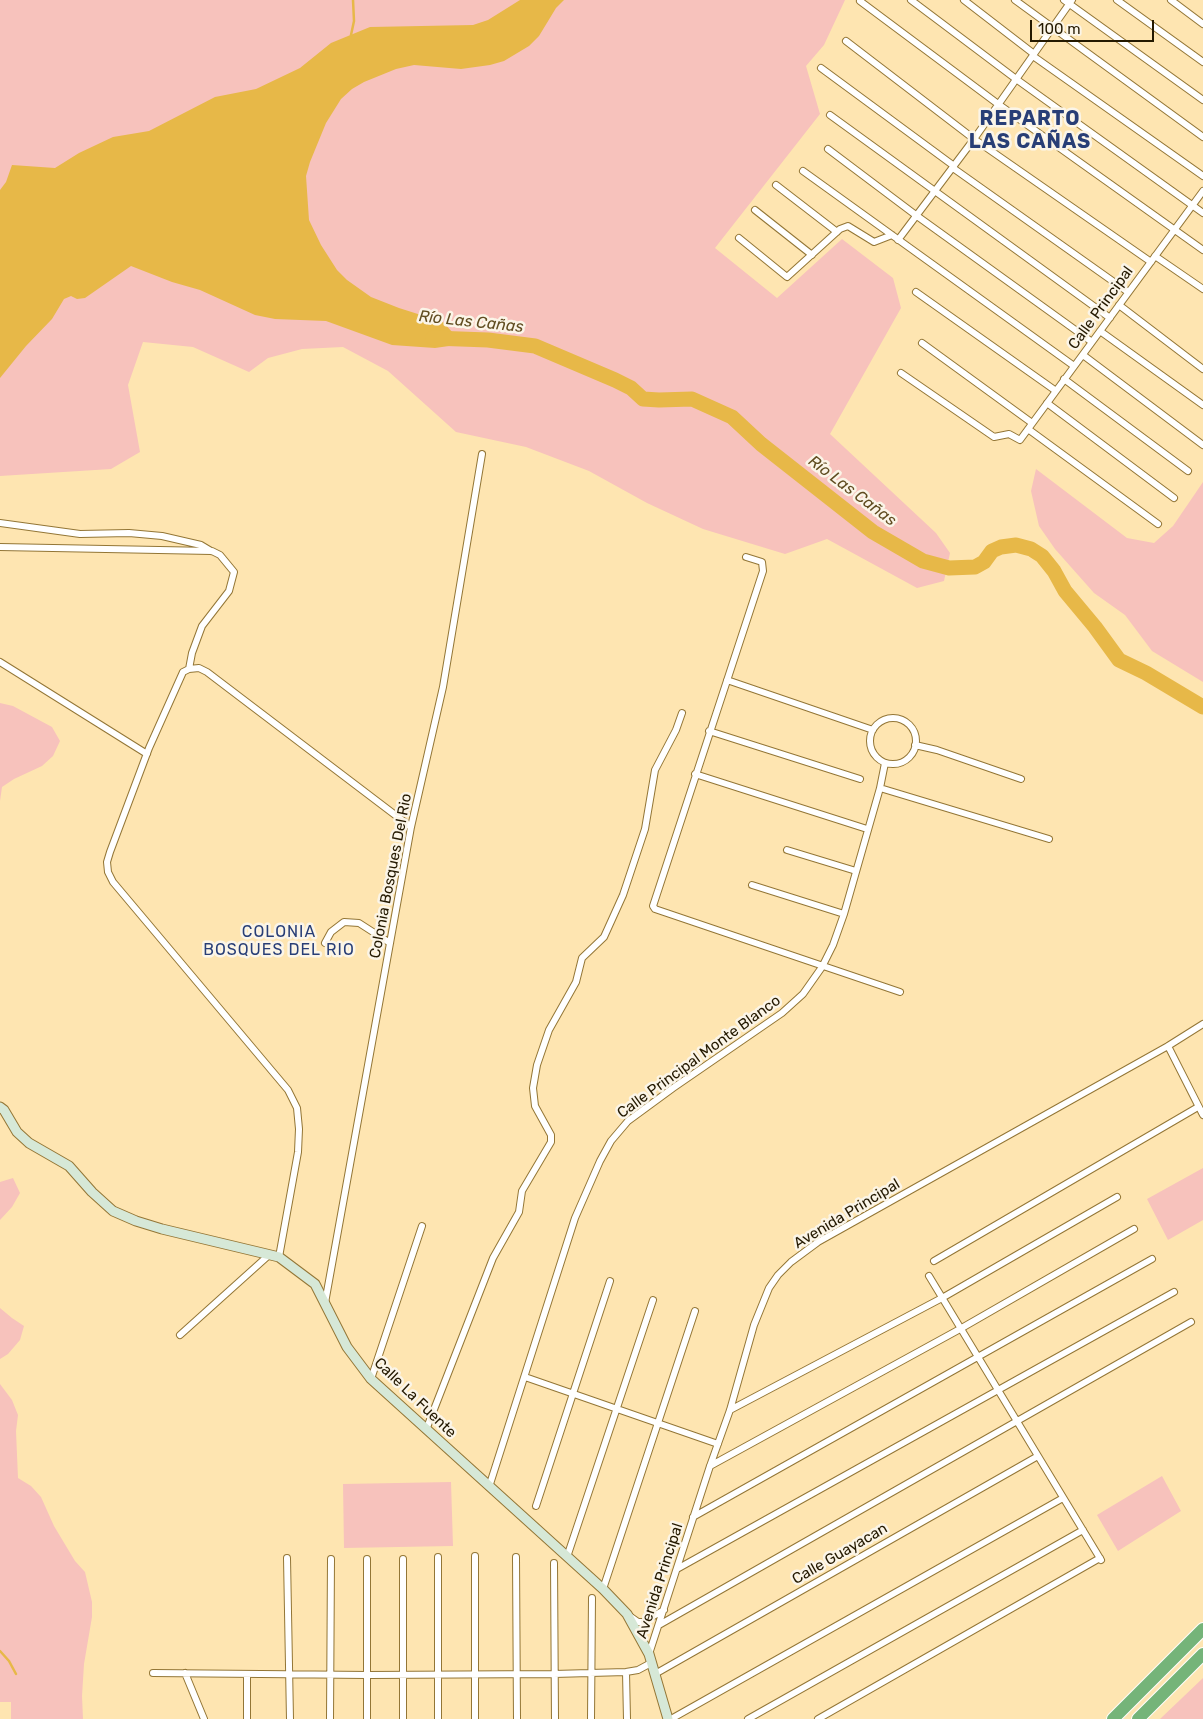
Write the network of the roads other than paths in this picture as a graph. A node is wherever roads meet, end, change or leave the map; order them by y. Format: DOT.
graph roads {
  1 [pos="911,0"];
  2 [pos="964,0"];
  3 [pos="1014,0"];
  4 [pos="1117,0"];
  5 [pos="1171,0"];
  6 [pos="860,1"];
  7 [pos="1068,1"];
  8 [pos="1203,24"];
  9 [pos="1052,28"];
  10 [pos="846,41"];
  11 [pos="1033,55"];
  12 [pos="1203,62"];
  13 [pos="821,68"];
  14 [pos="1016,79"];
  15 [pos="1203,100"];
  16 [pos="998,104"];
  17 [pos="830,115"];
  18 [pos="1203,137"];
  19 [pos="974,139"];
  20 [pos="828,149"];
  21 [pos="953,167"];
  22 [pos="803,170"];
  23 [pos="1203,176"];
  24 [pos="776,185"];
  25 [pos="1203,191"];
  26 [pos="934,192"];
  27 [pos="1192,206"];
  28 [pos="755,210"];
  29 [pos="1203,213"];
  30 [pos="917,216"];
  31 [pos="1174,230"];
  32 [pos="837,232"];
  33 [pos="892,235"];
  34 [pos="739,238"];
  35 [pos="898,240"];
  36 [pos="1203,250"];
  37 [pos="812,255"];
  38 [pos="1153,259"];
  39 [pos="1203,289"];
  40 [pos="916,292"];
  41 [pos="1128,292"];
  42 [pos="1119,305"];
  43 [pos="1110,318"];
  44 [pos="1100,331"];
  45 [pos="1092,342"];
  46 [pos="922,343"];
  47 [pos="1083,355"];
  48 [pos="1074,366"];
  49 [pos="1203,369"];
  50 [pos="901,373"];
  51 [pos="1064,380"];
  52 [pos="1056,391"];
  53 [pos="1047,403"];
  54 [pos="1203,405"];
  55 [pos="1032,423"];
  56 [pos="1028,429"];
  57 [pos="1203,445"];
  58 [pos="482,454"];
  59 [pos="1188,471"];
  60 [pos="1174,498"];
  61 [pos="0,523"];
  62 [pos="1158,524"];
  63 [pos="0,547"];
  64 [pos="212,551"];
  65 [pos="746,557"];
  66 [pos="0,662"];
  67 [pos="189,669"];
  68 [pos="727,680"];
  69 [pos="682,713"];
  70 [pos="873,730"];
  71 [pos="709,731"];
  72 [pos="916,745"];
  73 [pos="147,754"];
  74 [pos="885,763"];
  75 [pos="696,774"];
  76 [pos="860,779"];
  77 [pos="1021,779"];
  78 [pos="880,788"];
  79 [pos="411,827"];
  80 [pos="867,829"];
  81 [pos="1050,839"];
  82 [pos="787,850"];
  83 [pos="856,871"];
  84 [pos="752,885"];
  85 [pos="844,914"];
  86 [pos="390,942"];
  87 [pos="325,943"];
  88 [pos="822,967"];
  89 [pos="900,992"];
  90 [pos="1203,1024"];
  91 [pos="1168,1046"];
  92 [pos="0,1107"];
  93 [pos="1198,1107"];
  94 [pos="1203,1115"];
  95 [pos="1117,1197"];
  96 [pos="422,1226"];
  97 [pos="1134,1229"];
  98 [pos="269,1255"];
  99 [pos="279,1257"];
  100 [pos="1152,1259"];
  101 [pos="934,1261"];
  102 [pos="929,1276"];
  103 [pos="610,1282"];
  104 [pos="1174,1292"];
  105 [pos="942,1298"];
  106 [pos="653,1300"];
  107 [pos="325,1304"];
  108 [pos="696,1312"];
  109 [pos="1191,1322"];
  110 [pos="960,1329"];
  111 [pos="180,1335"];
  112 [pos="978,1358"];
  113 [pos="525,1377"];
  114 [pos="371,1379"];
  115 [pos="998,1390"];
  116 [pos="572,1393"];
  117 [pos="617,1409"];
  118 [pos="730,1410"];
  119 [pos="1016,1420"];
  120 [pos="658,1423"];
  121 [pos="426,1430"];
  122 [pos="718,1444"];
  123 [pos="1038,1456"];
  124 [pos="710,1466"];
  125 [pos="489,1487"];
  126 [pos="1063,1498"];
  127 [pos="536,1506"];
  128 [pos="693,1517"];
  129 [pos="1083,1530"];
  130 [pos="475,1556"];
  131 [pos="438,1557"];
  132 [pos="567,1557"];
  133 [pos="287,1558"];
  134 [pos="516,1558"];
  135 [pos="331,1559"];
  136 [pos="367,1559"];
  137 [pos="403,1559"];
  138 [pos="554,1563"];
  139 [pos="677,1568"];
  140 [pos="604,1589"];
  141 [pos="592,1598"];
  142 [pos="664,1610"];
  143 [pos="627,1614"];
  144 [pos="659,1625"];
  145 [pos="1203,1628"];
  146 [pos="1203,1654"];
  147 [pos="650,1659"];
  148 [pos="591,1672"];
  149 [pos="626,1672"];
  150 [pos="153,1673"];
  151 [pos="185,1673"];
  152 [pos="248,1674"];
  153 [pos="475,1674"];
  154 [pos="517,1674"];
  155 [pos="554,1674"];
  156 [pos="655,1674"];
  157 [pos="290,1675"];
  158 [pos="331,1675"];
  159 [pos="403,1675"];
  160 [pos="438,1675"];
  161 [pos="368,1676"];
  162 [pos="204,1719"];
  163 [pos="247,1719"];
  164 [pos="290,1719"];
  165 [pos="330,1719"];
  166 [pos="367,1719"];
  167 [pos="403,1719"];
  168 [pos="438,1719"];
  169 [pos="475,1719"];
  170 [pos="517,1719"];
  171 [pos="555,1719"];
  172 [pos="591,1719"];
  173 [pos="627,1719"];
  174 [pos="670,1719"];
  175 [pos="748,1719"];
  176 [pos="818,1719"];
  177 [pos="1113,1719"];
  178 [pos="1138,1719"];
  1 -- 14 [label="street"];
  2 -- 11 [label="street"];
  3 -- 9 [label="street"];
  4 -- 12 [label="street"];
  5 -- 8 [label="street"];
  6 -- 16 [label="street"];
  7 -- 9 [label="street"];
  7 -- 15 [label="street"];
  9 -- 11 [label="street"];
  9 -- 18 [label="street"];
  10 -- 19 [label="street"];
  11 -- 14 [label="street"];
  11 -- 23 [label="street"];
  13 -- 21 [label="street"];
  14 -- 16 [label="street"];
  14 -- 27 [label="street"];
  16 -- 19 [label="street"];
  16 -- 31 [label="street"];
  17 -- 26 [label="street"];
  19 -- 21 [label="street"];
  19 -- 38 [label="street"];
  20 -- 30 [label="street"];
  21 -- 26 [label="street"];
  21 -- 41 [label="street"];
  22 -- 33 [label="street"];
  24 -- 32 [label="street"];
  25 -- 27 [label="street, Calle Principal"];
  26 -- 30 [label="street"];
  26 -- 43 [label="street"];
  27 -- 29 [label="street"];
  27 -- 31 [label="street, Calle Principal"];
  28 -- 37 [label="street"];
  30 -- 35 [label="street"];
  30 -- 45 [label="street"];
  31 -- 36 [label="street"];
  31 -- 38 [label="street, Calle Principal"];
  32 -- 33 [label="street"];
  32 -- 37 [label="street"];
  33 -- 35 [label="street"];
  34 -- 37 [label="street"];
  35 -- 48 [label="street"];
  38 -- 39 [label="street"];
  38 -- 41 [label="street, Calle Principal"];
  40 -- 52 [label="street"];
  41 -- 42 [label="street, Calle Principal"];
  42 -- 43 [label="street, Calle Principal"];
  42 -- 49 [label="street"];
  43 -- 44 [label="street, Calle Principal"];
  44 -- 45 [label="street, Calle Principal"];
  44 -- 54 [label="street"];
  45 -- 47 [label="street, Calle Principal"];
  46 -- 55 [label="street"];
  47 -- 48 [label="street, Calle Principal"];
  47 -- 57 [label="street"];
  48 -- 51 [label="street, Calle Principal"];
  50 -- 56 [label="street, Calle Principal"];
  51 -- 52 [label="street, Calle Principal"];
  51 -- 59 [label="street"];
  52 -- 53 [label="street, Calle Principal"];
  53 -- 55 [label="street, Calle Principal"];
  53 -- 60 [label="street"];
  55 -- 56 [label="street, Calle Principal"];
  56 -- 62 [label="street"];
  58 -- 79 [label="street, Colonia Bosques Del Rio"];
  61 -- 64 [label="street"];
  63 -- 64 [label="street"];
  64 -- 67 [label="street"];
  65 -- 68 [label="street"];
  66 -- 73 [label="street"];
  67 -- 73 [label="street"];
  67 -- 79 [label="street"];
  68 -- 70 [label="street"];
  68 -- 71 [label="street"];
  69 -- 121 [label="street"];
  70 -- 72 [label="street"];
  70 -- 74 [label="street"];
  71 -- 75 [label="street"];
  71 -- 76 [label="street"];
  72 -- 74 [label="street"];
  72 -- 77 [label="street"];
  73 -- 99 [label="street"];
  74 -- 78 [label="street, Calle Principal Monte Blanco"];
  75 -- 80 [label="street"];
  75 -- 88 [label="street"];
  78 -- 80 [label="street, Calle Principal Monte Blanco"];
  78 -- 81 [label="street"];
  79 -- 86 [label="street, Colonia Bosques Del Rio"];
  80 -- 83 [label="street, Calle Principal Monte Blanco"];
  82 -- 83 [label="street"];
  83 -- 85 [label="street, Calle Principal Monte Blanco"];
  84 -- 85 [label="street"];
  85 -- 88 [label="street, Calle Principal Monte Blanco"];
  86 -- 87 [label="street"];
  86 -- 107 [label="street, Colonia Bosques Del Rio"];
  88 -- 89 [label="street"];
  88 -- 113 [label="street, Calle Principal Monte Blanco"];
  90 -- 91 [label="street, Avenida Principal"];
  91 -- 93 [label="street"];
  91 -- 118 [label="street, Avenida Principal"];
  92 -- 98 [label="street, Calle La Fuente"];
  93 -- 94 [label="street"];
  93 -- 101 [label="street"];
  95 -- 105 [label="street"];
  96 -- 114 [label="street"];
  97 -- 110 [label="street"];
  98 -- 99 [label="street, Calle La Fuente"];
  98 -- 111 [label="street"];
  99 -- 107 [label="street, Calle La Fuente"];
  100 -- 112 [label="street"];
  102 -- 105 [label="street"];
  103 -- 116 [label="street"];
  104 -- 115 [label="street"];
  105 -- 110 [label="street"];
  105 -- 118 [label="street"];
  106 -- 117 [label="street"];
  107 -- 114 [label="street, Calle La Fuente"];
  108 -- 120 [label="street"];
  109 -- 119 [label="street"];
  110 -- 112 [label="street"];
  110 -- 124 [label="street"];
  112 -- 115 [label="street"];
  112 -- 128 [label="street"];
  113 -- 116 [label="street"];
  113 -- 125 [label="street, Calle Principal Monte Blanco"];
  114 -- 121 [label="street, Calle La Fuente"];
  115 -- 119 [label="street"];
  115 -- 139 [label="street"];
  116 -- 117 [label="street"];
  116 -- 127 [label="street"];
  117 -- 120 [label="street"];
  117 -- 132 [label="street"];
  118 -- 122 [label="street, Avenida Principal"];
  119 -- 123 [label="street"];
  119 -- 144 [label="street"];
  120 -- 122 [label="street"];
  120 -- 140 [label="street"];
  121 -- 125 [label="street, Calle La Fuente"];
  122 -- 124 [label="street, Avenida Principal"];
  123 -- 126 [label="street"];
  123 -- 156 [label="street, Calle Guayacan"];
  124 -- 128 [label="street, Avenida Principal"];
  125 -- 132 [label="street, Calle La Fuente"];
  126 -- 129 [label="street"];
  126 -- 174 [label="street"];
  128 -- 139 [label="street, Avenida Principal"];
  129 -- 175 [label="street"];
  129 -- 176 [label="street"];
  130 -- 153 [label="street"];
  131 -- 160 [label="street"];
  132 -- 140 [label="street, Calle La Fuente"];
  133 -- 157 [label="street"];
  134 -- 154 [label="street"];
  135 -- 158 [label="street"];
  136 -- 161 [label="street"];
  137 -- 159 [label="street"];
  138 -- 155 [label="street"];
  139 -- 142 [label="street, Avenida Principal"];
  140 -- 143 [label="street, Calle La Fuente"];
  141 -- 148 [label="street"];
  142 -- 143 [label="street"];
  142 -- 144 [label="street, Avenida Principal"];
  143 -- 147 [label="street, Calle La Fuente"];
  144 -- 147 [label="street, Avenida Principal"];
  145 -- 177 [label="highway"];
  146 -- 178 [label="highway"];
  147 -- 149 [label="street"];
  147 -- 156 [label="street, Calle La Fuente"];
  148 -- 149 [label="street"];
  148 -- 155 [label="street"];
  148 -- 172 [label="street"];
  149 -- 173 [label="street"];
  150 -- 151 [label="street"];
  151 -- 152 [label="street"];
  151 -- 162 [label="street"];
  152 -- 157 [label="street"];
  152 -- 163 [label="street"];
  153 -- 154 [label="street"];
  153 -- 160 [label="street"];
  153 -- 169 [label="street"];
  154 -- 155 [label="street"];
  154 -- 170 [label="street"];
  155 -- 171 [label="street"];
  156 -- 174 [label="street, Calle La Fuente"];
  157 -- 158 [label="street"];
  157 -- 164 [label="street"];
  158 -- 161 [label="street"];
  158 -- 165 [label="street"];
  159 -- 160 [label="street"];
  159 -- 161 [label="street"];
  159 -- 167 [label="street"];
  160 -- 168 [label="street"];
  161 -- 166 [label="street"];
}
